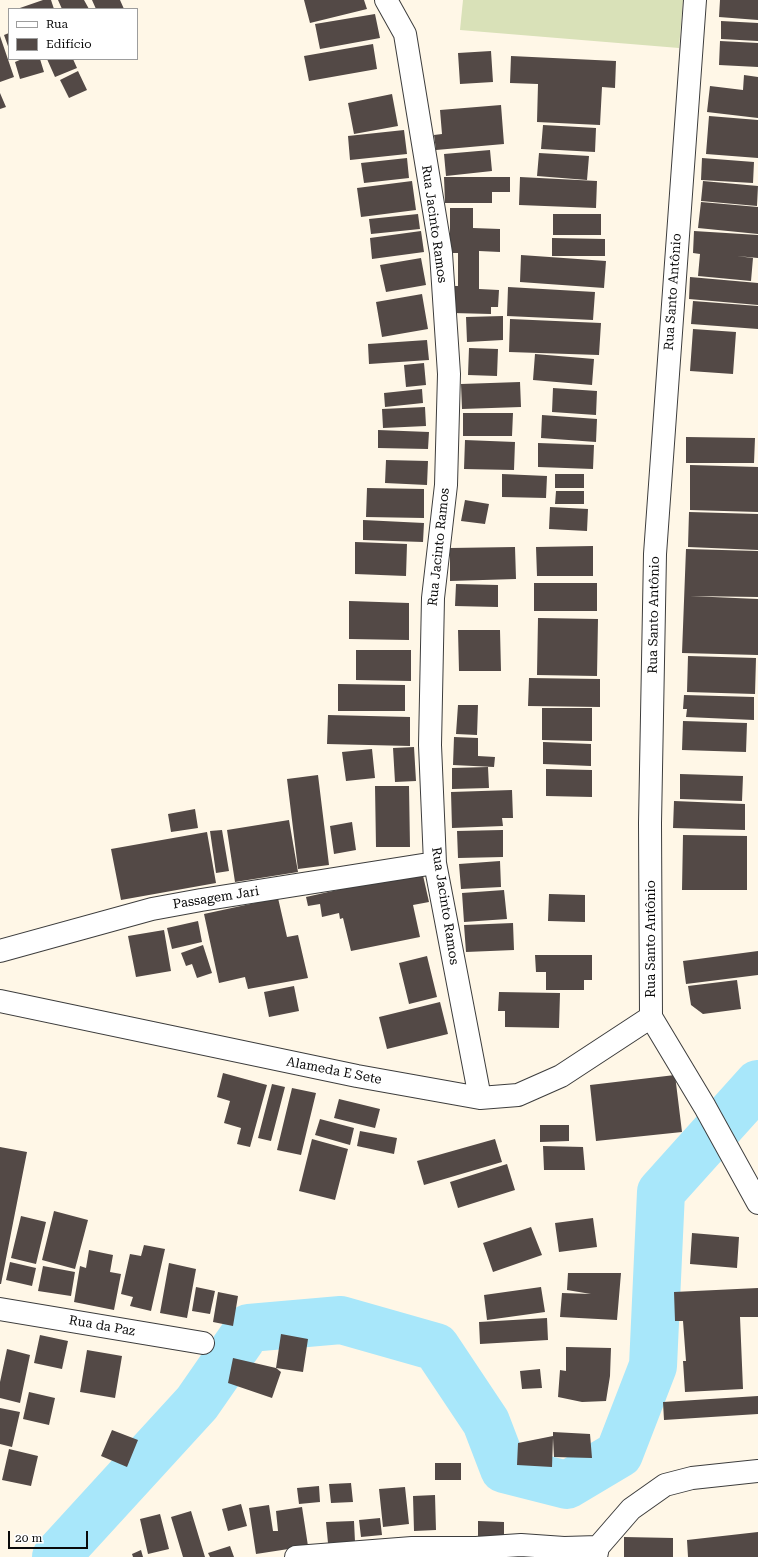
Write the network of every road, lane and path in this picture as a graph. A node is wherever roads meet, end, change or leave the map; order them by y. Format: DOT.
graph roads {
  1 [pos="386,0"];
  2 [pos="695,0"];
  3 [pos="435,863"];
  4 [pos="0,951"];
  5 [pos="0,1001"];
  6 [pos="652,1017"];
  7 [pos="480,1098"];
  8 [pos="756,1199"];
  9 [pos="0,1309"];
  10 [pos="203,1343"];
  11 [pos="758,1471"];
  12 [pos="597,1552"];
  13 [pos="296,1557"];
  1 -- 3 [label="street, Rua Jacinto Ramos"];
  2 -- 6 [label="street, Rua Santo Antônio"];
  3 -- 4 [label="street, Passagem Jari"];
  3 -- 7 [label="street, Rua Jacinto Ramos"];
  5 -- 7 [label="street, Alameda E Sete"];
  6 -- 7 [label="street, Alameda E Sete"];
  6 -- 8 [label="street, Rua Santo Antônio"];
  9 -- 10 [label="street, Rua da Paz"];
  11 -- 12 [label="street"];
  12 -- 13 [label="street"];
}
